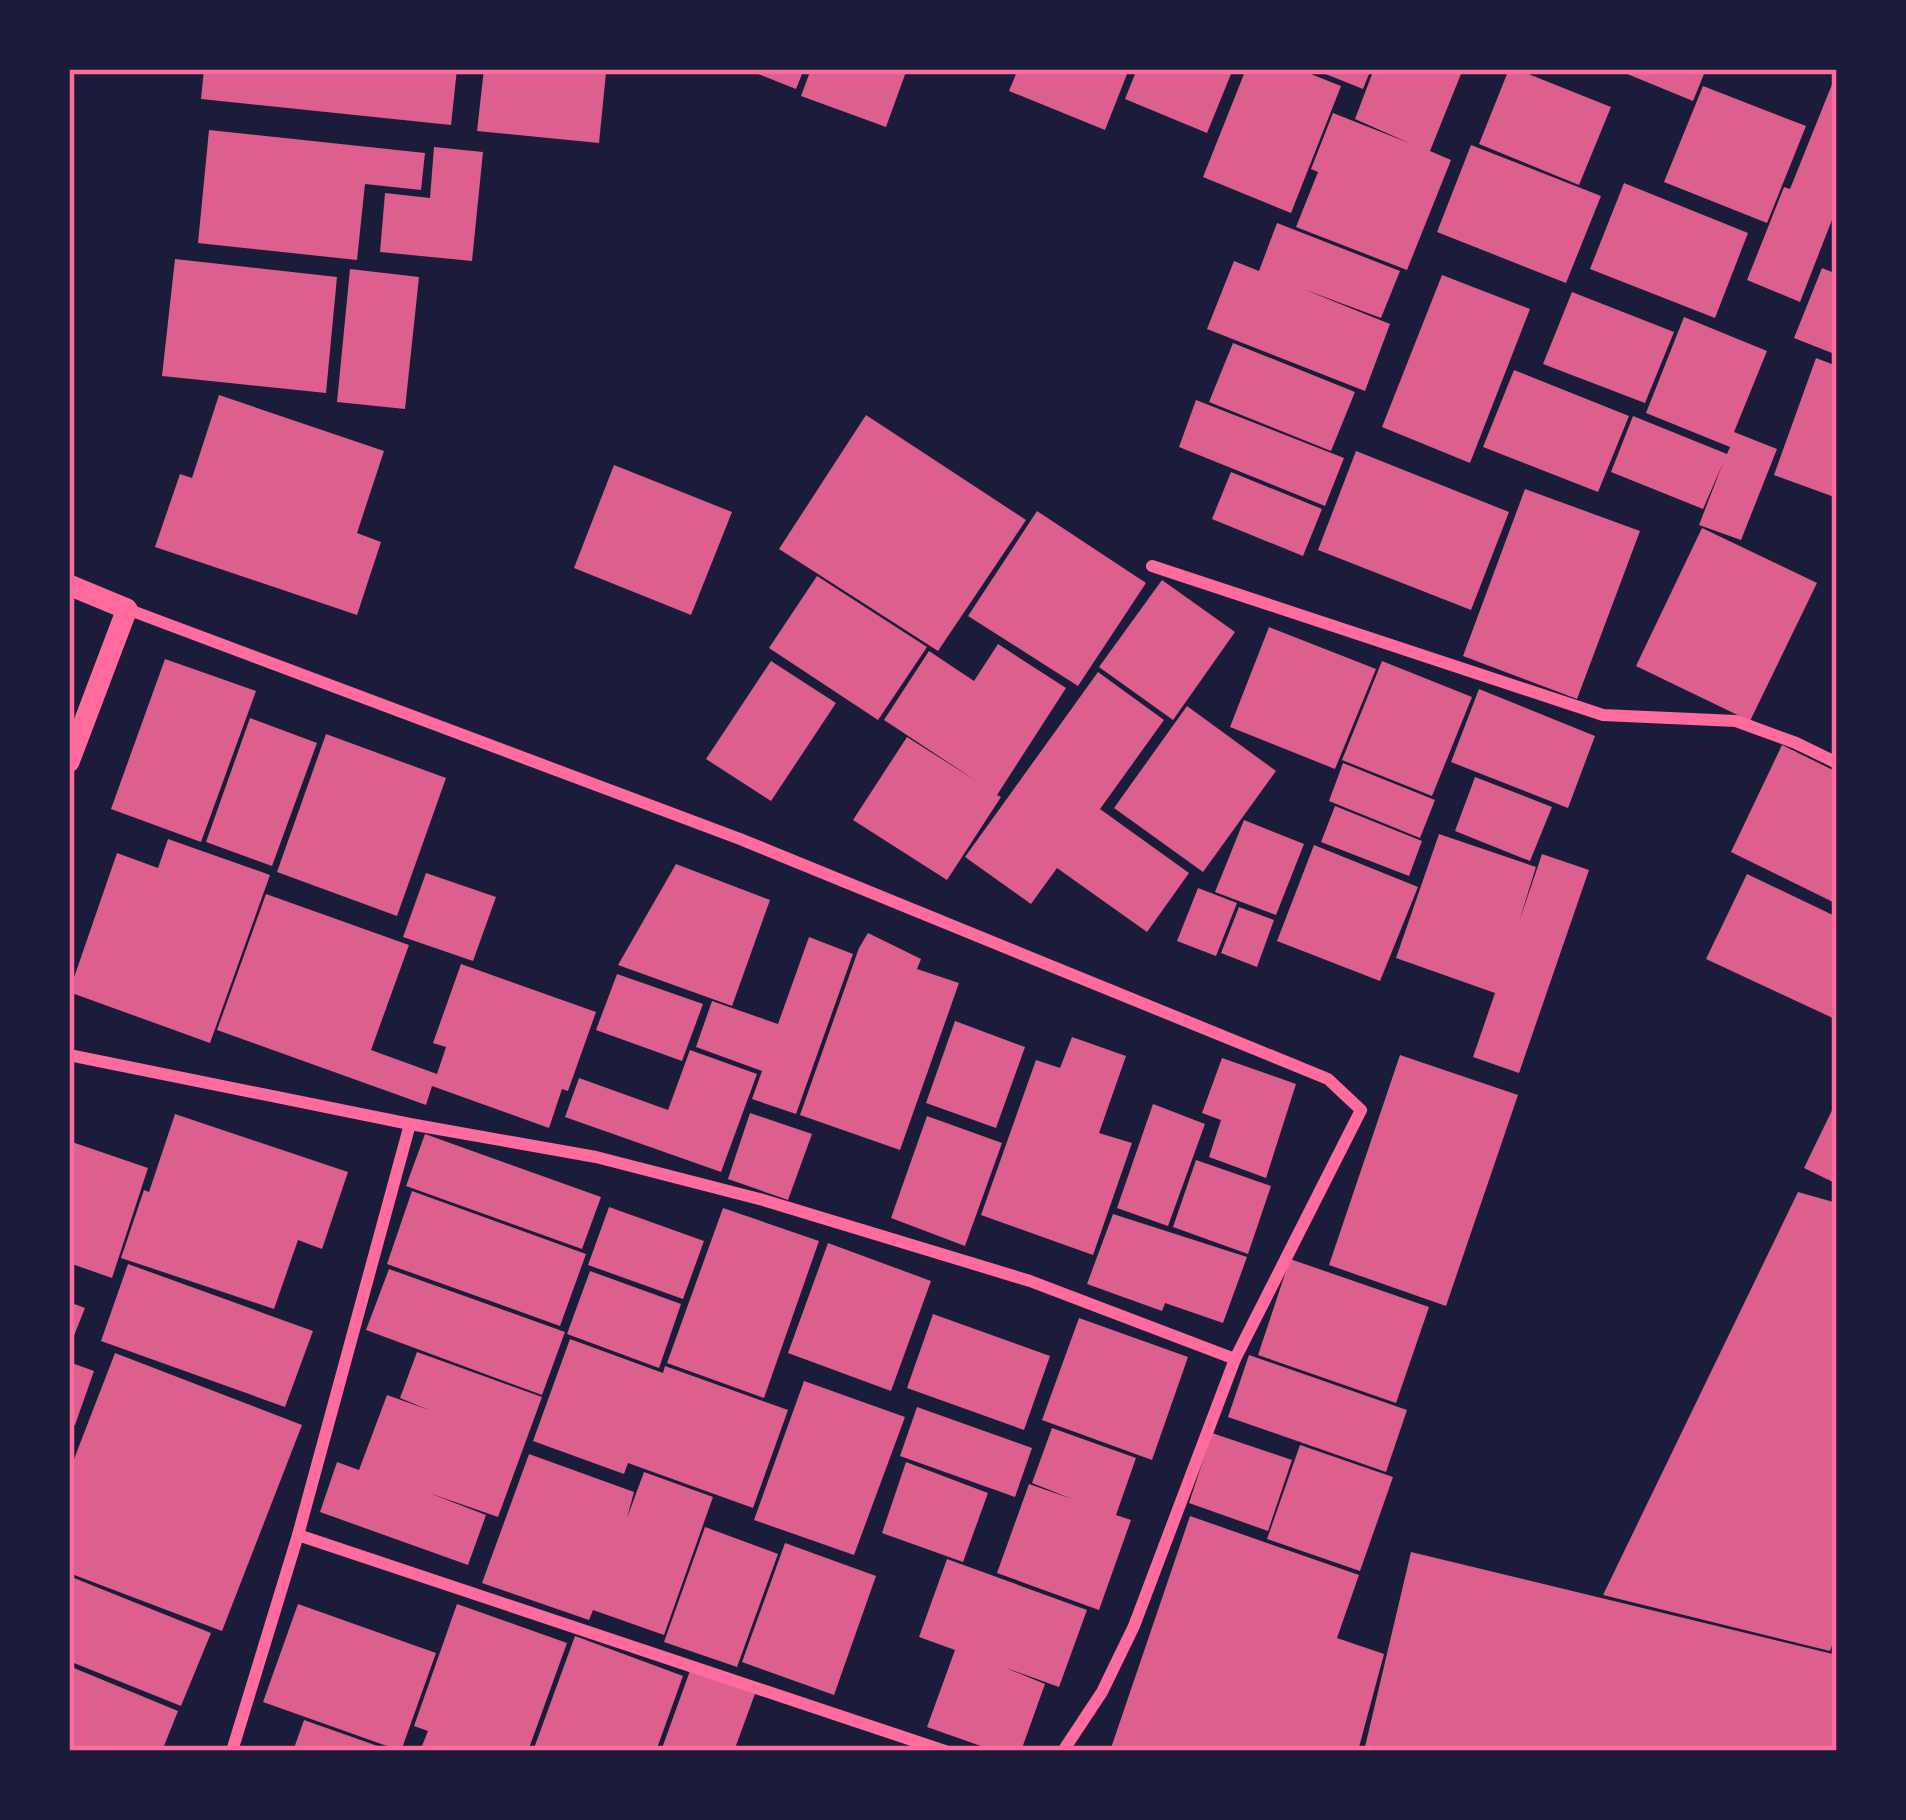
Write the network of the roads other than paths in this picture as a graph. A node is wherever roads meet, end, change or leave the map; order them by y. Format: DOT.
graph roads {
  1 [pos="1152,566"];
  2 [pos="69,585"];
  3 [pos="127,609"];
  4 [pos="69,761"];
  5 [pos="1837,763"];
  6 [pos="69,1055"];
  7 [pos="410,1124"];
  8 [pos="1235,1359"];
  9 [pos="298,1535"];
  10 [pos="232,1751"];
  11 [pos="945,1751"];
  12 [pos="1064,1751"];
  1 -- 5 [label="street"];
  2 -- 3 [label="street"];
  3 -- 4 [label="street"];
  3 -- 8 [label="street"];
  6 -- 7 [label="street"];
  7 -- 8 [label="street"];
  7 -- 9 [label="street"];
  8 -- 12 [label="street"];
  9 -- 10 [label="street"];
  9 -- 11 [label="street"];
}
